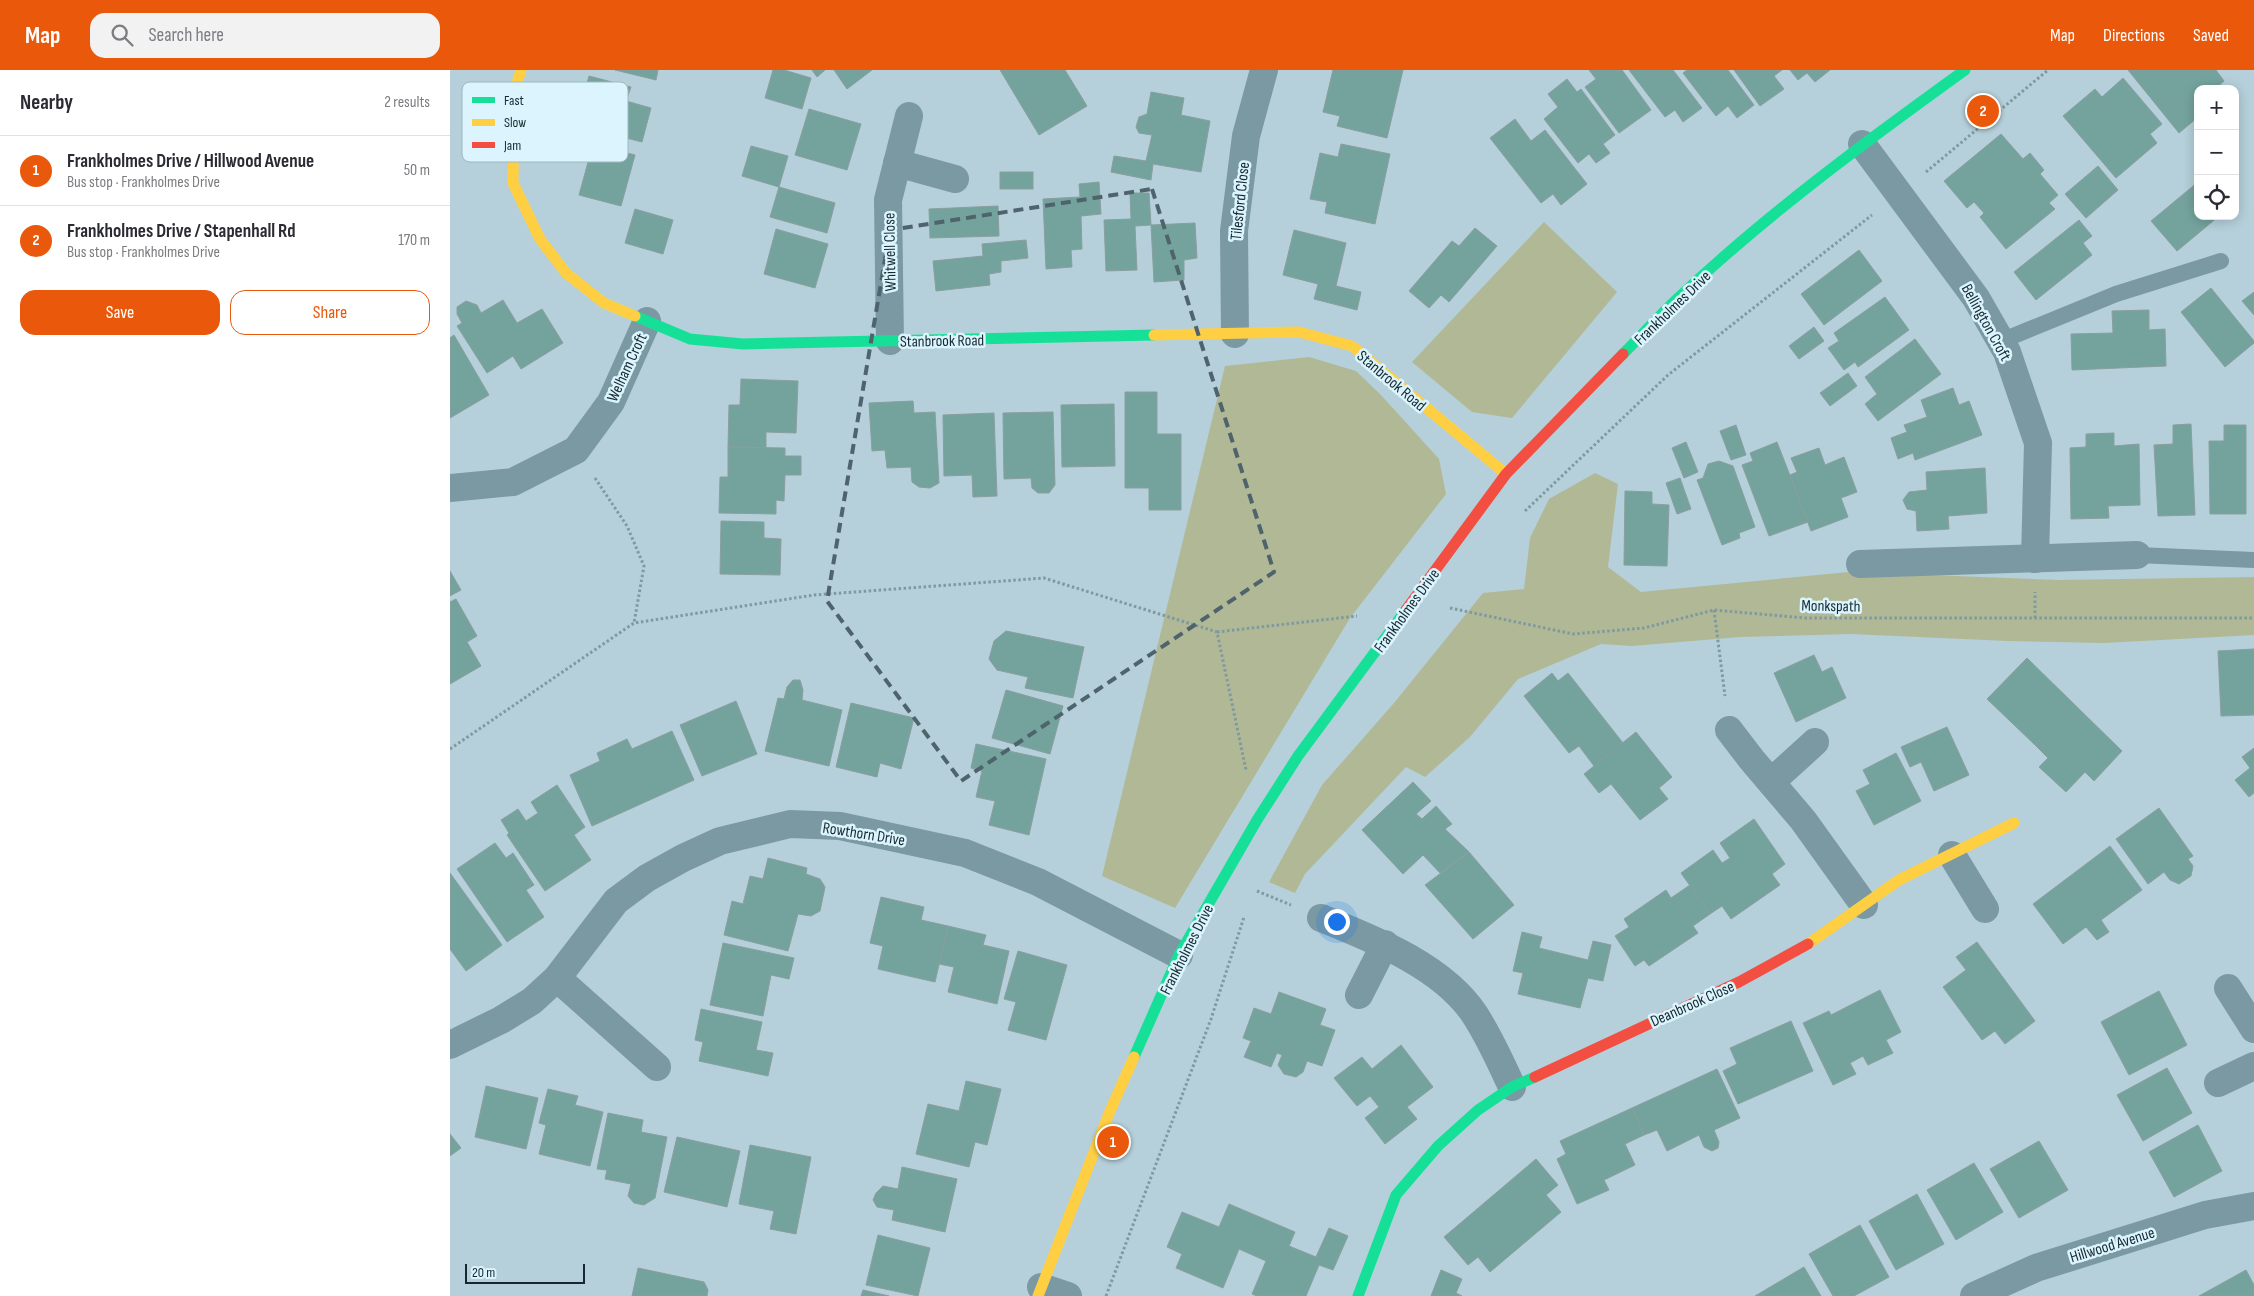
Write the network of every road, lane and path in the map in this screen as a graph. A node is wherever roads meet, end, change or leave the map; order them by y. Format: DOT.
graph roads {
  1 [pos="521,70"];
  2 [pos="1264,70"];
  3 [pos="1965,70"];
  4 [pos="2048,70"];
  5 [pos="517,82"];
  6 [pos="909,116"];
  7 [pos="1862,144"];
  8 [pos="512,162"];
  9 [pos="897,163"];
  10 [pos="955,179"];
  11 [pos="1899,194"];
  12 [pos="2221,261"];
  13 [pos="647,321"];
  14 [pos="1235,334"];
  15 [pos="2000,340"];
  16 [pos="890,341"];
  17 [pos="576,450"];
  18 [pos="1506,474"];
  19 [pos="450,488"];
  20 [pos="1522,514"];
  21 [pos="2137,555"];
  22 [pos="2035,559"];
  23 [pos="2254,560"];
  24 [pos="1860,564"];
  25 [pos="1452,600"];
  26 [pos="1714,610"];
  27 [pos="1359,615"];
  28 [pos="2254,618"];
  29 [pos="634,623"];
  30 [pos="1217,632"];
  31 [pos="1729,730"];
  32 [pos="1815,742"];
  33 [pos="450,749"];
  34 [pos="1771,782"];
  35 [pos="1257,820"];
  36 [pos="2014,823"];
  37 [pos="1952,855"];
  38 [pos="1224,877"];
  39 [pos="1253,889"];
  40 [pos="1864,905"];
  41 [pos="1985,909"];
  42 [pos="1321,918"];
  43 [pos="1385,944"];
  44 [pos="1179,955"];
  45 [pos="557,978"];
  46 [pos="2228,988"];
  47 [pos="1359,995"];
  48 [pos="2254,1029"];
  49 [pos="450,1045"];
  50 [pos="2254,1066"];
  51 [pos="657,1067"];
  52 [pos="2218,1083"];
  53 [pos="1512,1087"];
  54 [pos="2254,1206"];
  55 [pos="1040,1291"];
  56 [pos="1068,1296"];
  57 [pos="1106,1296"];
  58 [pos="1358,1296"];
  59 [pos="1974,1296"];
  1 -- 5 [label="street, Stanbrook Road"];
  2 -- 14 [label="street, Tilesford Close"];
  3 -- 7 [label="street, Frankholmes Drive"];
  4 -- 11 [label="path"];
  6 -- 9 [label="street, Whitwell Close"];
  7 -- 11 [label="street, Bellington Croft"];
  7 -- 18 [label="street, Frankholmes Drive"];
  8 -- 13 [label="street, Stanbrook Road"];
  9 -- 10 [label="street"];
  9 -- 16 [label="street, Whitwell Close"];
  11 -- 15 [label="street, Bellington Croft"];
  11 -- 20 [label="path"];
  12 -- 15 [label="lane"];
  13 -- 16 [label="street, Stanbrook Road"];
  13 -- 17 [label="street, Welham Croft"];
  14 -- 16 [label="street, Stanbrook Road"];
  14 -- 18 [label="street, Stanbrook Road"];
  15 -- 22 [label="street, Bellington Croft"];
  17 -- 19 [label="street, Welham Croft"];
  17 -- 29 [label="path"];
  18 -- 35 [label="street, Frankholmes Drive"];
  21 -- 22 [label="street"];
  21 -- 23 [label="lane"];
  22 -- 24 [label="street"];
  25 -- 26 [label="path, Monkspath"];
  26 -- 28 [label="path, Monkspath"];
  26 -- 31 [label="path"];
  27 -- 30 [label="path"];
  29 -- 30 [label="path"];
  29 -- 33 [label="path"];
  30 -- 35 [label="path"];
  31 -- 34 [label="street"];
  32 -- 34 [label="street"];
  34 -- 40 [label="street"];
  35 -- 38 [label="street, Frankholmes Drive"];
  36 -- 37 [label="street, Deanbrook Close"];
  37 -- 40 [label="street, Deanbrook Close"];
  37 -- 41 [label="street"];
  38 -- 39 [label="path"];
  38 -- 44 [label="street, Frankholmes Drive"];
  39 -- 42 [label="path"];
  39 -- 57 [label="path"];
  40 -- 53 [label="street, Deanbrook Close"];
  42 -- 43 [label="street"];
  43 -- 47 [label="street"];
  43 -- 53 [label="street"];
  44 -- 45 [label="street, Rowthorn Drive"];
  44 -- 55 [label="street, Frankholmes Drive"];
  45 -- 49 [label="street, Rowthorn Drive"];
  45 -- 51 [label="street"];
  46 -- 48 [label="street"];
  50 -- 52 [label="street"];
  53 -- 58 [label="street, Deanbrook Close"];
  54 -- 59 [label="street, Hillwood Avenue"];
  55 -- 56 [label="street"];
}
